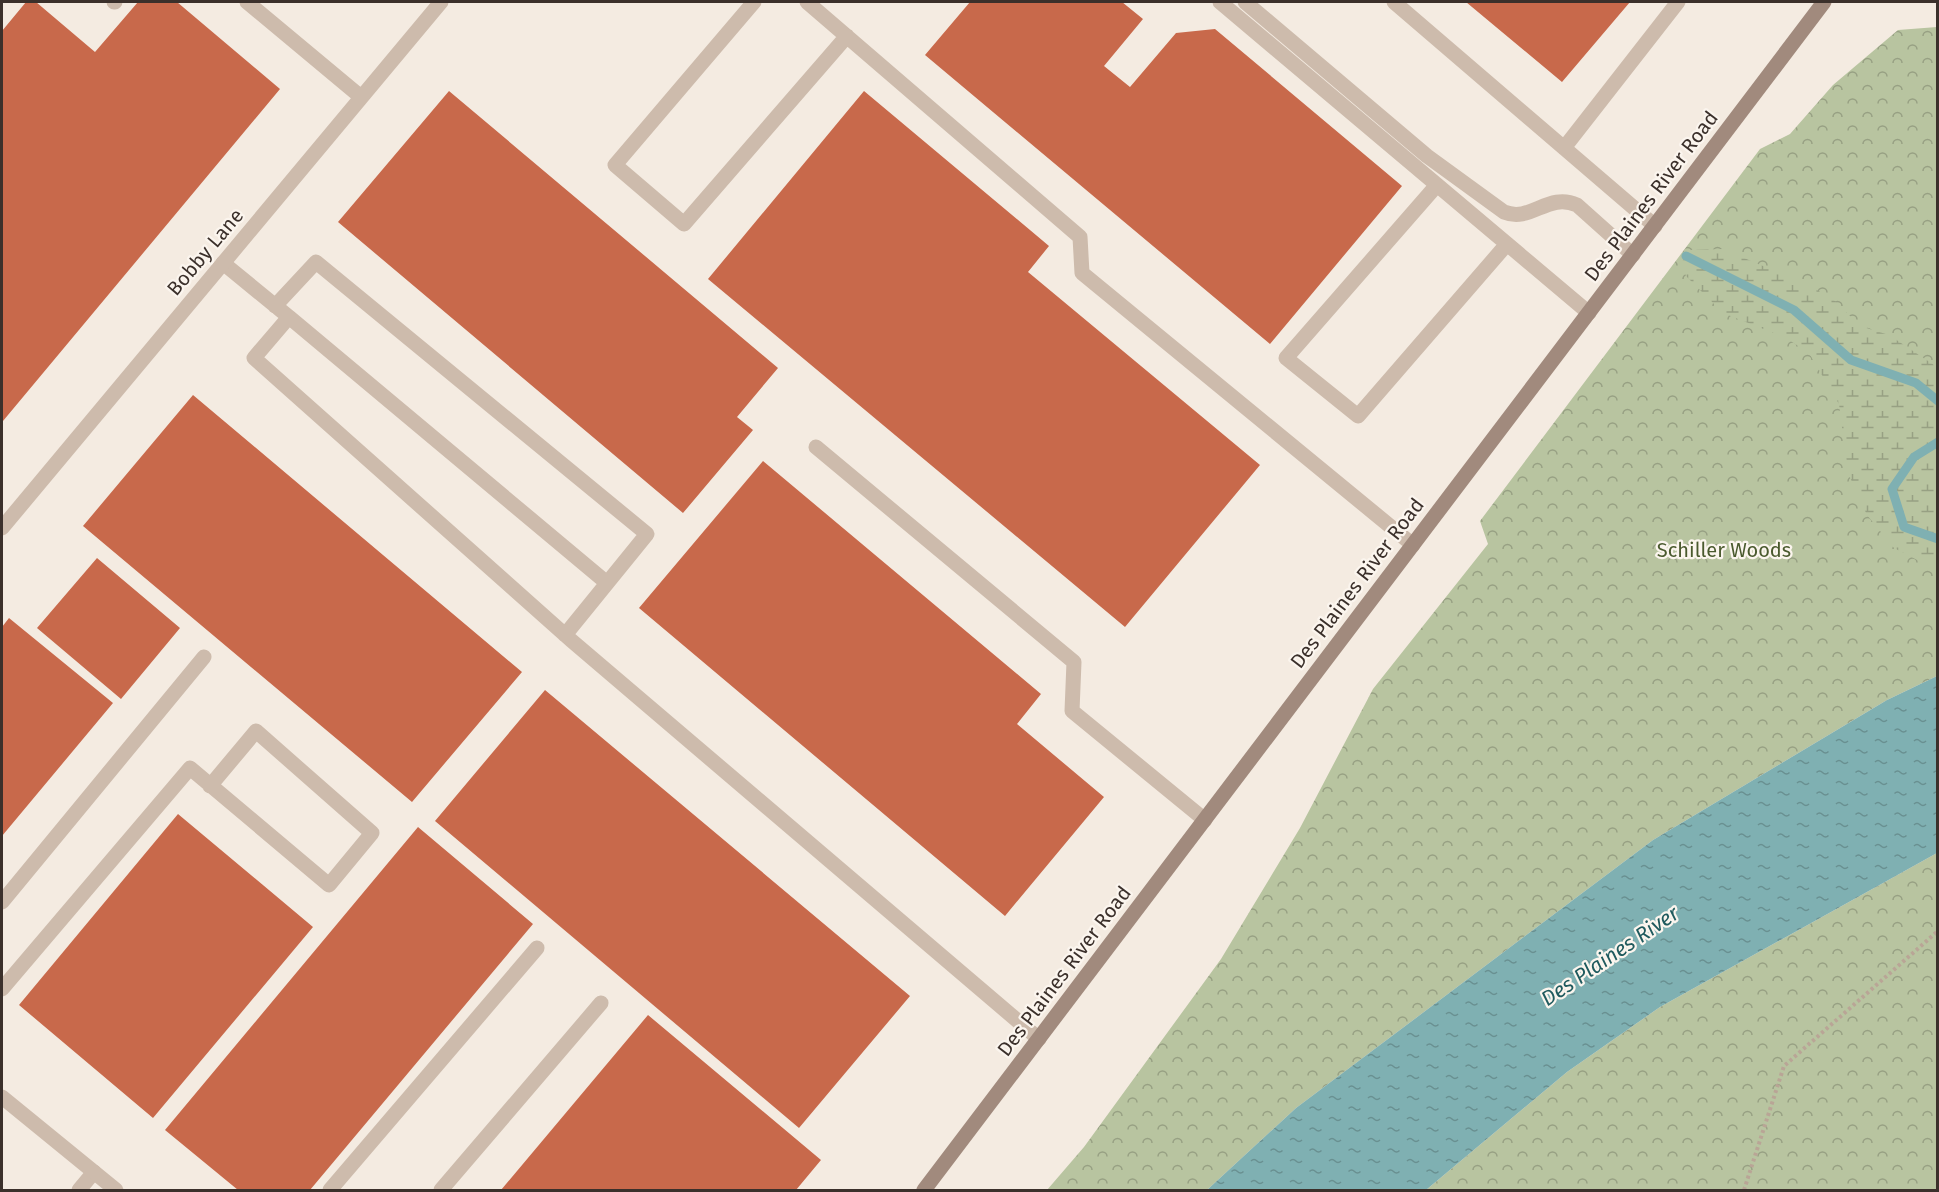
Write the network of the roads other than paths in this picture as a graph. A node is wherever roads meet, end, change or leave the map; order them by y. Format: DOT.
graph roads {
  1 [pos="247,2"];
  2 [pos="441,2"];
  3 [pos="754,2"];
  4 [pos="807,2"];
  5 [pos="1220,2"];
  6 [pos="1245,2"];
  7 [pos="1394,2"];
  8 [pos="1678,2"];
  9 [pos="1824,2"];
  10 [pos="847,36"];
  11 [pos="361,97"];
  12 [pos="1564,148"];
  13 [pos="1437,185"];
  14 [pos="1654,226"];
  15 [pos="1507,244"];
  16 [pos="1633,255"];
  17 [pos="223,263"];
  18 [pos="275,306"];
  19 [pos="1588,313"];
  20 [pos="289,316"];
  21 [pos="816,447"];
  22 [pos="2,528"];
  23 [pos="1413,545"];
  24 [pos="607,583"];
  25 [pos="565,635"];
  26 [pos="204,657"];
  27 [pos="210,786"];
  28 [pos="1205,820"];
  29 [pos="2,902"];
  30 [pos="537,948"];
  31 [pos="2,988"];
  32 [pos="601,1003"];
  33 [pos="1039,1040"];
  34 [pos="2,1097"];
  35 [pos="94,1172"];
  36 [pos="79,1191"];
  37 [pos="116,1191"];
  38 [pos="330,1191"];
  39 [pos="441,1191"];
  40 [pos="924,1191"];
  1 -- 11 [label="street"];
  2 -- 11 [label="street, Bobby Lane"];
  3 -- 10 [label="street"];
  4 -- 10 [label="street"];
  5 -- 13 [label="street"];
  6 -- 16 [label="street"];
  7 -- 12 [label="street"];
  8 -- 12 [label="street"];
  9 -- 14 [label="main road, Des Plaines River Road"];
  10 -- 23 [label="street"];
  11 -- 17 [label="street, Bobby Lane"];
  12 -- 14 [label="street"];
  13 -- 15 [label="street"];
  13 -- 15 [label="street"];
  14 -- 16 [label="main road, Des Plaines River Road"];
  15 -- 19 [label="street"];
  16 -- 19 [label="main road, Des Plaines River Road"];
  17 -- 18 [label="street"];
  17 -- 22 [label="street, Bobby Lane"];
  18 -- 20 [label="street"];
  18 -- 24 [label="street"];
  19 -- 23 [label="main road, Des Plaines River Road"];
  20 -- 24 [label="street"];
  20 -- 25 [label="street"];
  21 -- 28 [label="street"];
  23 -- 28 [label="main road, Des Plaines River Road"];
  24 -- 25 [label="street"];
  25 -- 33 [label="street"];
  26 -- 29 [label="street"];
  27 -- 27 [label="street"];
  27 -- 31 [label="street"];
  28 -- 33 [label="main road, Des Plaines River Road"];
  30 -- 38 [label="street"];
  32 -- 39 [label="street"];
  33 -- 40 [label="main road, Des Plaines River Road"];
  34 -- 35 [label="street"];
  35 -- 36 [label="street"];
  35 -- 37 [label="street"];
}
